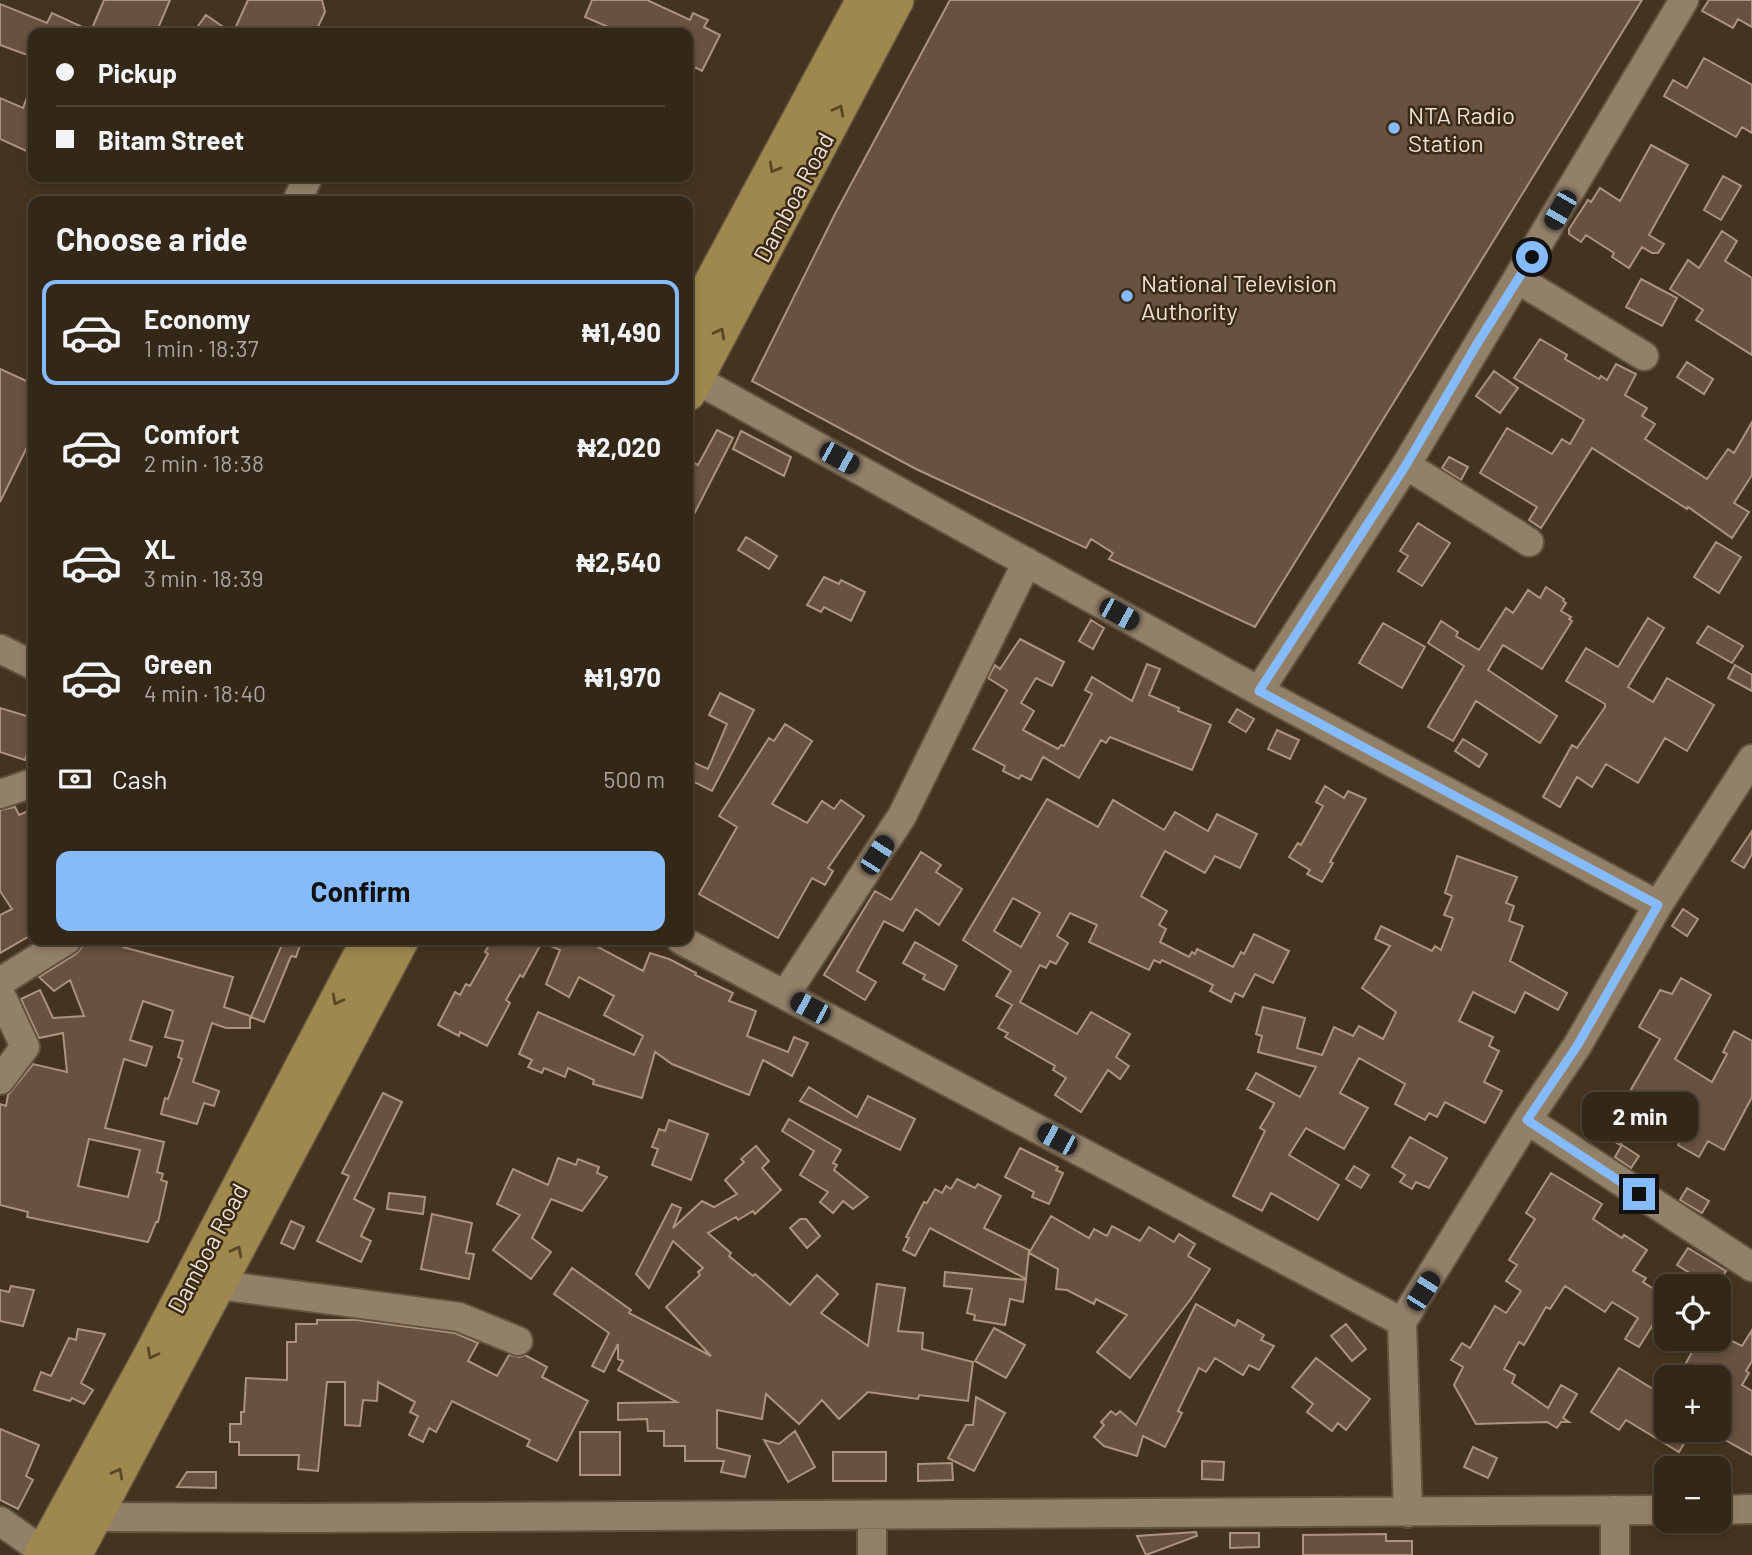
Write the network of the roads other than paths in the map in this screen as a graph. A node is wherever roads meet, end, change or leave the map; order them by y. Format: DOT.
graph roads {
  1 [pos="864,0"];
  2 [pos="896,0"];
  3 [pos="1684,0"];
  4 [pos="1519,280"];
  5 [pos="693,318"];
  6 [pos="1644,356"];
  7 [pos="693,376"];
  8 [pos="693,384"];
  9 [pos="1406,465"];
  10 [pos="1529,542"];
  11 [pos="1027,562"];
  12 [pos="0,649"];
  13 [pos="28,663"];
  14 [pos="1259,691"];
  15 [pos="1752,759"];
  16 [pos="28,785"];
  17 [pos="0,794"];
  18 [pos="1658,905"];
  19 [pos="59,945"];
  20 [pos="366,945"];
  21 [pos="398,945"];
  22 [pos="690,945"];
  23 [pos="0,982"];
  24 [pos="0,993"];
  25 [pos="785,995"];
  26 [pos="0,1080"];
  27 [pos="1527,1120"];
  28 [pos="1752,1267"];
  29 [pos="219,1285"];
  30 [pos="1402,1322"];
  31 [pos="518,1341"];
  32 [pos="1752,1509"];
  33 [pos="1615,1510"];
  34 [pos="1654,1510"];
  35 [pos="1731,1510"];
  36 [pos="82,1512"];
  37 [pos="1408,1513"];
  38 [pos="872,1516"];
  39 [pos="0,1521"];
  40 [pos="53,1554"];
  41 [pos="872,1555"];
  42 [pos="1615,1555"];
  1 -- 5 [label="main road, Damboa Road, one-way"];
  7 -- 2 [label="main road, Damboa Road, one-way"];
  3 -- 4 [label="street"];
  4 -- 6 [label="street"];
  4 -- 9 [label="street"];
  8 -- 11 [label="street"];
  9 -- 10 [label="street"];
  9 -- 14 [label="street"];
  11 -- 14 [label="street"];
  11 -- 25 [label="street"];
  12 -- 13 [label="street"];
  14 -- 18 [label="street"];
  15 -- 18 [label="street"];
  16 -- 17 [label="street"];
  18 -- 27 [label="street"];
  19 -- 23 [label="street"];
  20 -- 36 [label="main road, Damboa Road, one-way"];
  29 -- 21 [label="main road, Damboa Road, one-way"];
  22 -- 25 [label="street"];
  24 -- 26 [label="street"];
  25 -- 30 [label="street"];
  27 -- 28 [label="street"];
  27 -- 30 [label="street"];
  29 -- 31 [label="street"];
  36 -- 29 [label="main road, Damboa Road, one-way"];
  30 -- 37 [label="street"];
  32 -- 35 [label="street"];
  33 -- 34 [label="street"];
  33 -- 37 [label="street"];
  33 -- 42 [label="street"];
  36 -- 38 [label="street"];
  36 -- 40 [label="main road, Damboa Road"];
  37 -- 38 [label="street"];
  38 -- 41 [label="street"];
  39 -- 40 [label="street"];
}
